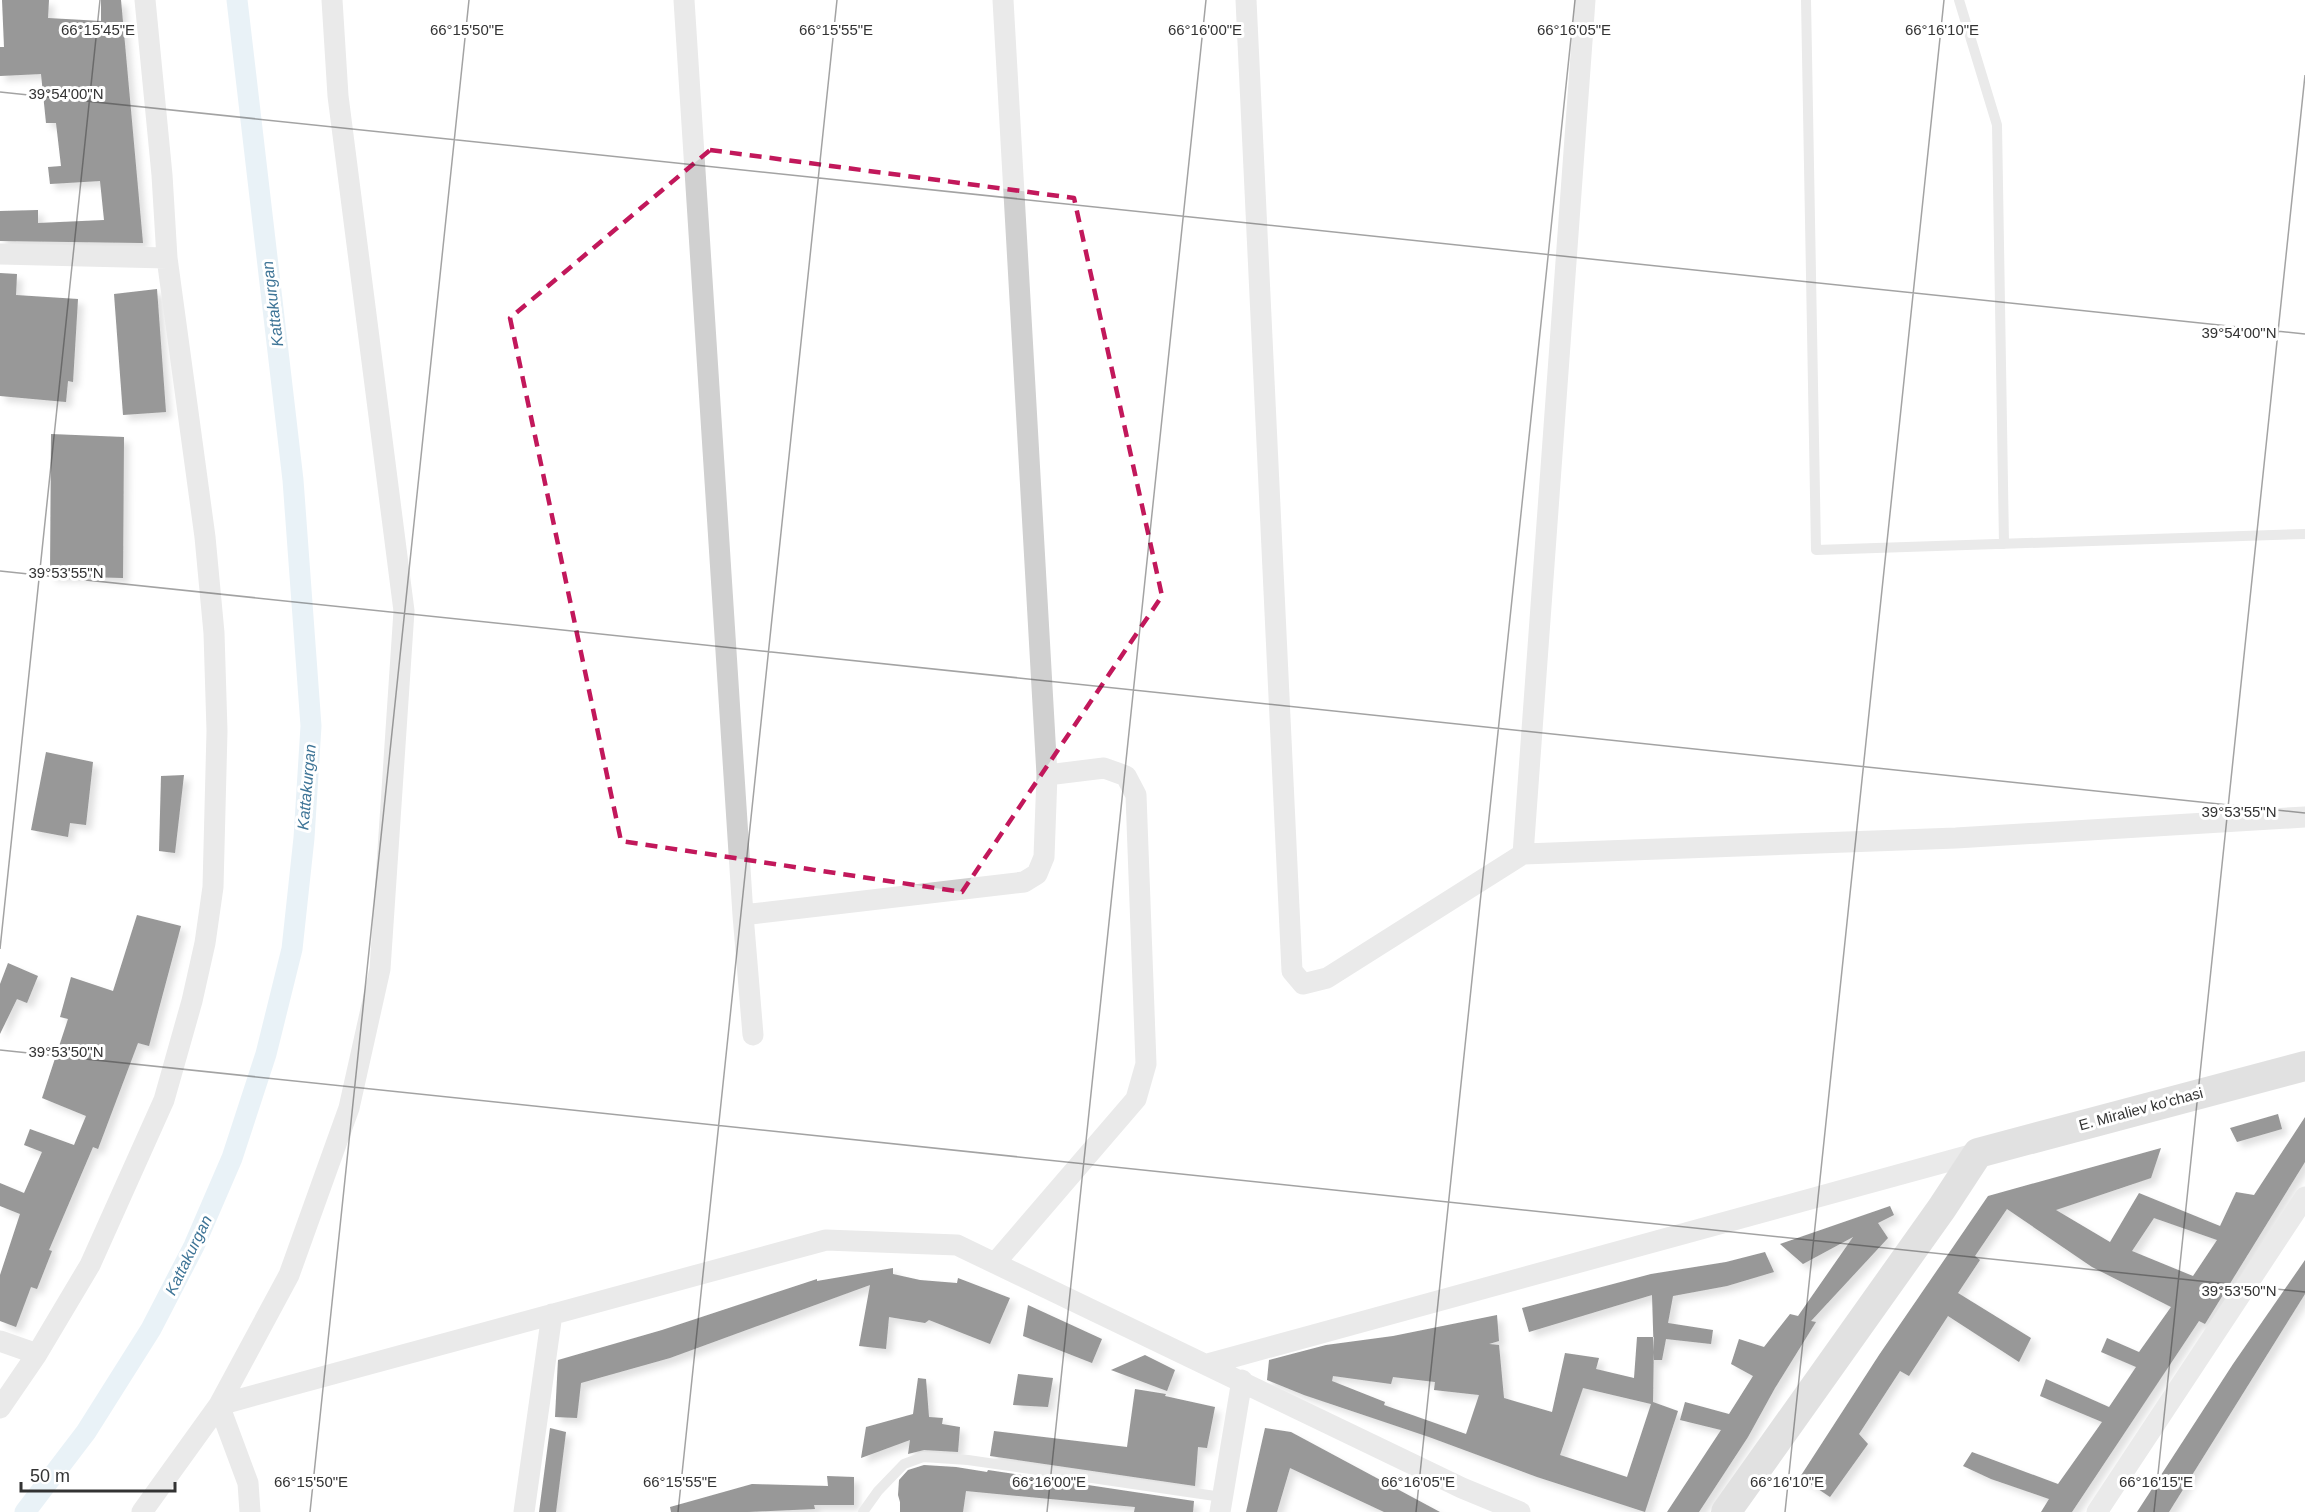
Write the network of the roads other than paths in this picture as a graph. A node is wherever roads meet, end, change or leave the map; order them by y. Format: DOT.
graph roads {
  1 [pos="145,0"];
  2 [pos="332,0"];
  3 [pos="684,0"];
  4 [pos="1003,0"];
  5 [pos="1246,0"];
  6 [pos="1585,0"];
  7 [pos="1806,0"];
  8 [pos="1959,0"];
  9 [pos="0,254"];
  10 [pos="167,258"];
  11 [pos="2305,534"];
  12 [pos="2004,544"];
  13 [pos="1047,775"];
  14 [pos="2305,817"];
  15 [pos="1523,854"];
  16 [pos="743,915"];
  17 [pos="753,1035"];
  18 [pos="2305,1066"];
  19 [pos="1978,1153"];
  20 [pos="2305,1197"];
  21 [pos="994,1263"];
  22 [pos="552,1314"];
  23 [pos="0,1341"];
  24 [pos="37,1354"];
  25 [pos="1208,1364"];
  26 [pos="1242,1380"];
  27 [pos="219,1405"];
  28 [pos="0,1408"];
  29 [pos="1221,1505"];
  30 [pos="142,1512"];
  31 [pos="250,1512"];
  32 [pos="524,1512"];
  33 [pos="863,1512"];
  34 [pos="1520,1512"];
  35 [pos="1726,1512"];
  36 [pos="2097,1512"];
  1 -- 10 [label="street"];
  2 -- 27 [label="street"];
  3 -- 16 [label="street"];
  4 -- 13 [label="street"];
  5 -- 15 [label="street"];
  6 -- 15 [label="street"];
  7 -- 12 [label="lane"];
  8 -- 12 [label="lane"];
  9 -- 10 [label="street"];
  10 -- 24 [label="street"];
  11 -- 12 [label="lane"];
  13 -- 16 [label="street"];
  13 -- 21 [label="street"];
  14 -- 15 [label="street"];
  16 -- 17 [label="street"];
  18 -- 19 [label="street, E. Miraliev ko'chasi"];
  19 -- 25 [label="street"];
  19 -- 35 [label="street"];
  20 -- 36 [label="street"];
  21 -- 22 [label="street"];
  21 -- 25 [label="street"];
  22 -- 27 [label="street"];
  22 -- 32 [label="street"];
  23 -- 24 [label="street"];
  24 -- 28 [label="street"];
  25 -- 26 [label="street"];
  26 -- 29 [label="street"];
  26 -- 34 [label="street"];
  27 -- 30 [label="street"];
  27 -- 31 [label="street"];
  29 -- 33 [label="lane"];
}
